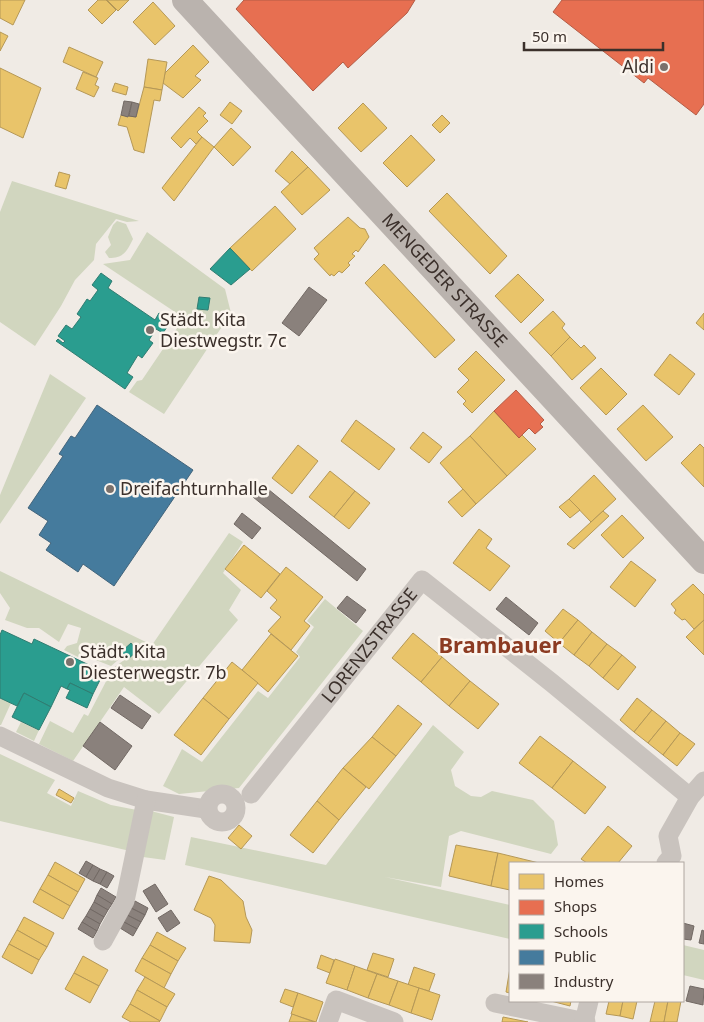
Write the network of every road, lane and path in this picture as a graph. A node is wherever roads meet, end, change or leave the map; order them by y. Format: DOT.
graph roads {
  1 [pos="186,0"];
  2 [pos="704,560"];
  3 [pos="0,736"];
  4 [pos="704,781"];
  5 [pos="251,794"];
  6 [pos="690,797"];
  7 [pos="146,800"];
  8 [pos="206,809"];
  9 [pos="667,862"];
  10 [pos="102,942"];
  11 [pos="589,1002"];
  12 [pos="495,1003"];
  13 [pos="328,1022"];
  14 [pos="394,1022"];
  15 [pos="585,1022"];
  1 -- 2 [label="main road, MENGEDER STRASSE"];
  3 -- 7 [label="street"];
  4 -- 6 [label="street"];
  5 -- 6 [label="street, LORENZSTRASSE"];
  6 -- 9 [label="street"];
  7 -- 8 [label="street"];
  7 -- 10 [label="street"];
  11 -- 15 [label="street"];
  12 -- 15 [label="street"];
  13 -- 14 [label="street"];
}
